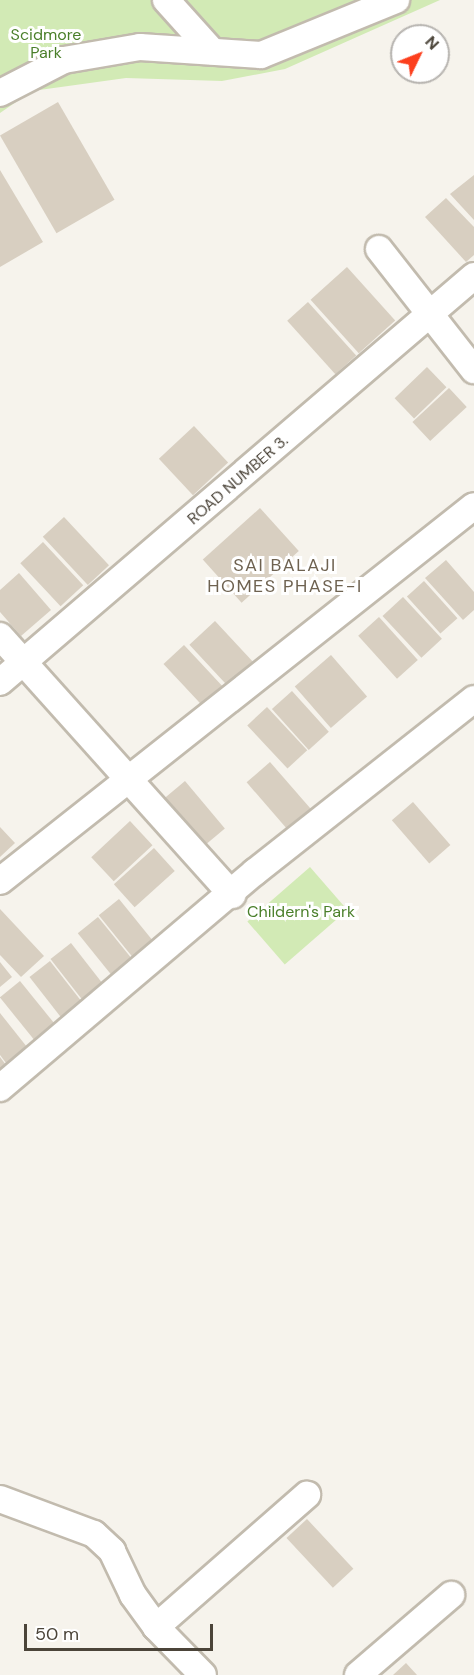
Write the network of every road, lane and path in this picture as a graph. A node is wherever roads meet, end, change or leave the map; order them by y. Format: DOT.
graph roads {
  1 [pos="166,0"];
  2 [pos="396,0"];
  3 [pos="212,51"];
  4 [pos="0,93"];
  5 [pos="379,249"];
  6 [pos="474,276"];
  7 [pos="432,313"];
  8 [pos="474,370"];
  9 [pos="474,506"];
  10 [pos="0,636"];
  11 [pos="23,663"];
  12 [pos="0,682"];
  13 [pos="474,699"];
  14 [pos="128,782"];
  15 [pos="0,881"];
  16 [pos="232,895"];
  17 [pos="0,1088"];
  18 [pos="308,1495"];
  19 [pos="0,1499"];
  20 [pos="451,1595"];
  21 [pos="156,1627"];
  22 [pos="203,1675"];
  23 [pos="358,1675"];
  1 -- 3 [label="street"];
  2 -- 3 [label="street"];
  3 -- 4 [label="street"];
  5 -- 7 [label="street"];
  6 -- 7 [label="street, ROAD NUMBER 3."];
  7 -- 8 [label="street"];
  7 -- 11 [label="street, ROAD NUMBER 3."];
  9 -- 14 [label="street"];
  10 -- 11 [label="street"];
  11 -- 12 [label="street, ROAD NUMBER 3."];
  11 -- 14 [label="street"];
  13 -- 16 [label="street"];
  14 -- 15 [label="street"];
  14 -- 16 [label="street"];
  16 -- 17 [label="street"];
  18 -- 21 [label="street"];
  19 -- 21 [label="street"];
  20 -- 23 [label="street"];
  21 -- 22 [label="street"];
}
